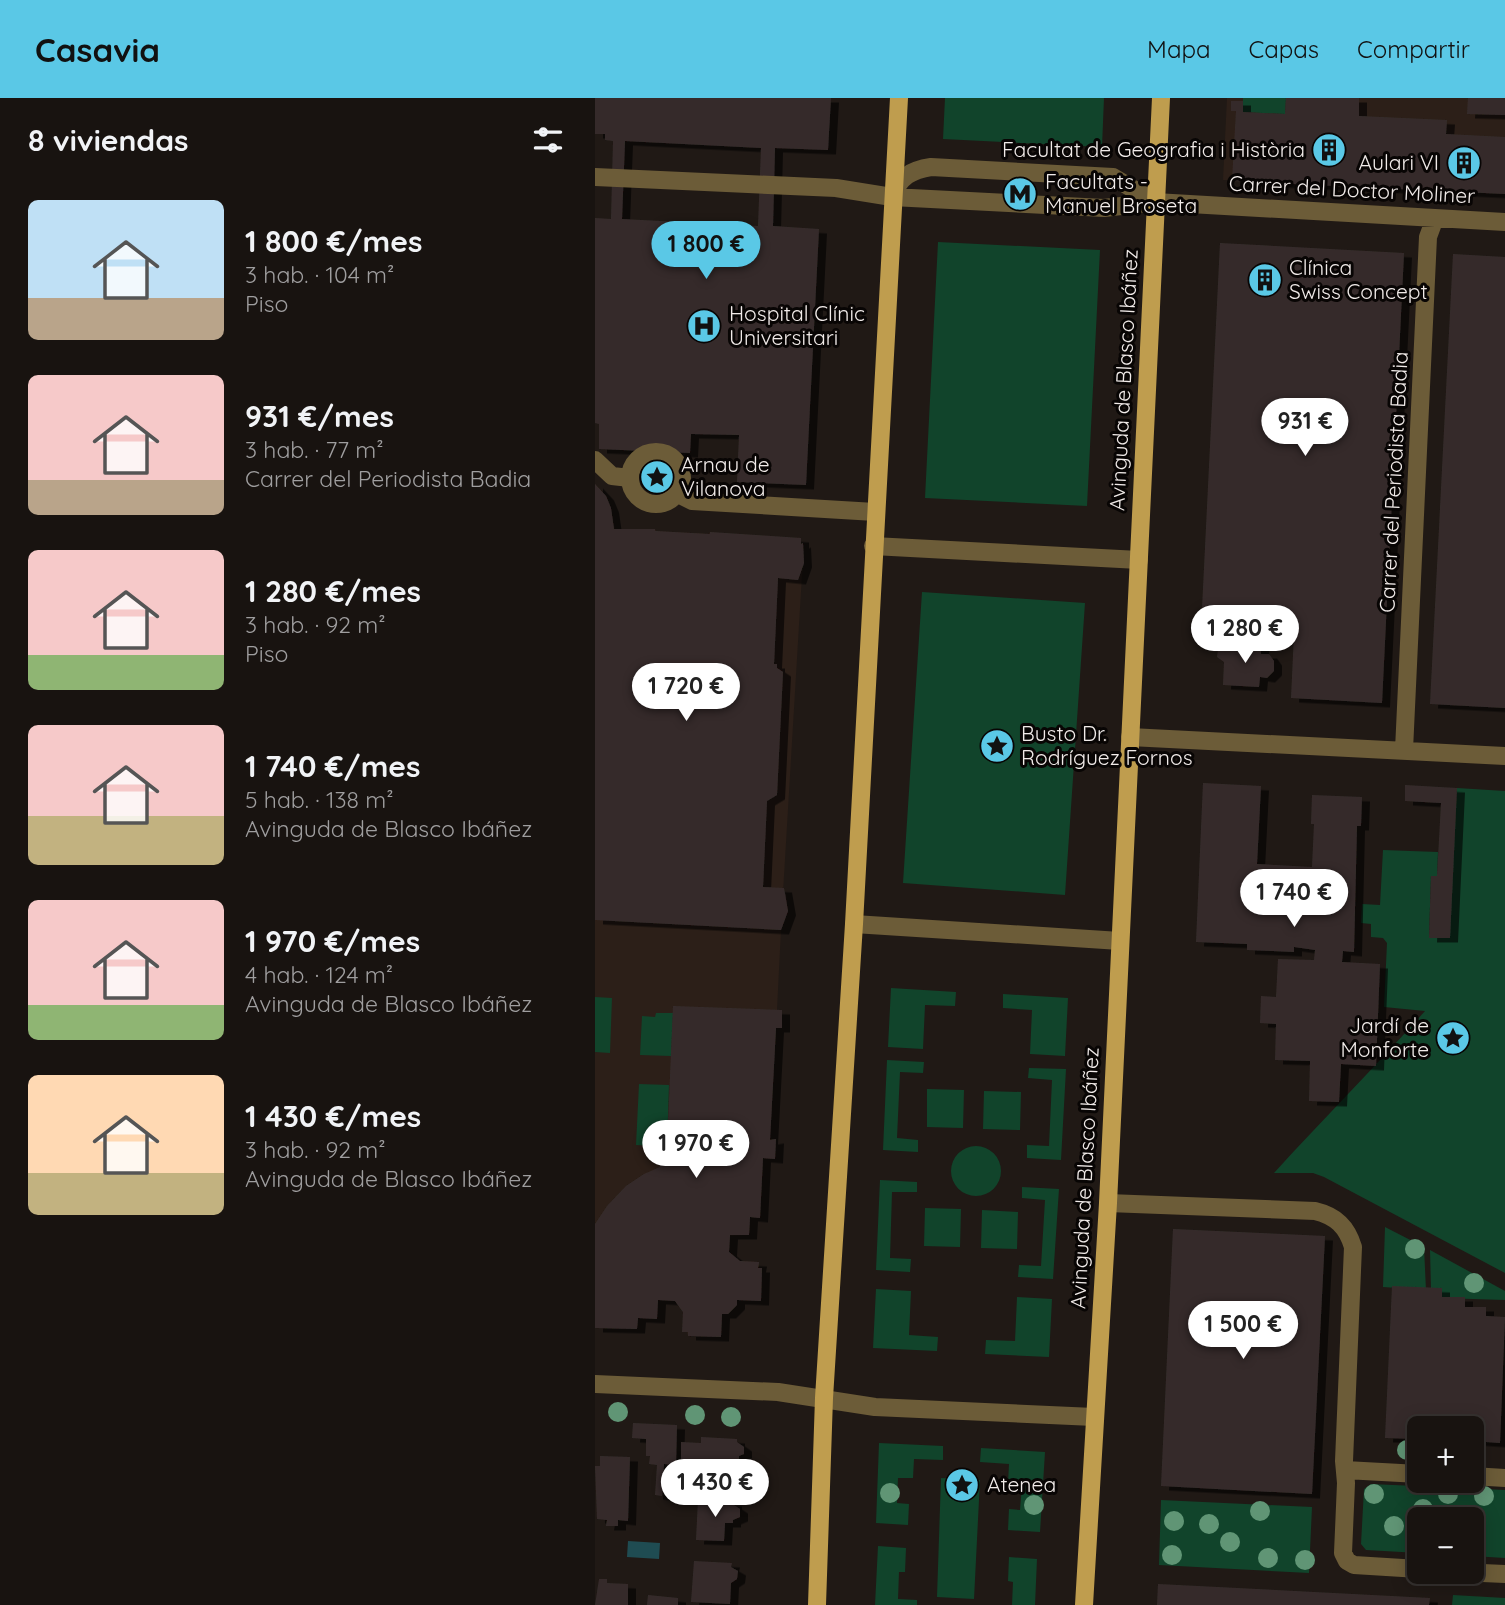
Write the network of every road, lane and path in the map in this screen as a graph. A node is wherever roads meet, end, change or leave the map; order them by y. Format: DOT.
graph roads {
  1 [pos="899,98"];
  2 [pos="1161,98"];
  3 [pos="595,177"];
  4 [pos="892,197"];
  5 [pos="1155,202"];
  6 [pos="1435,218"];
  7 [pos="1505,222"];
  8 [pos="595,460"];
  9 [pos="630,478"];
  10 [pos="677,494"];
  11 [pos="875,512"];
  12 [pos="873,546"];
  13 [pos="1139,560"];
  14 [pos="1130,737"];
  15 [pos="1404,750"];
  16 [pos="1505,755"];
  17 [pos="854,924"];
  18 [pos="1120,941"];
  19 [pos="1108,1203"];
  20 [pos="595,1384"];
  21 [pos="824,1398"];
  22 [pos="1094,1417"];
  23 [pos="1345,1470"];
  24 [pos="1407,1473"];
  25 [pos="1484,1477"];
  26 [pos="1505,1478"];
  27 [pos="1407,1568"];
  28 [pos="1484,1573"];
  29 [pos="1505,1574"];
  30 [pos="817,1605"];
  31 [pos="1084,1605"];
  1 -- 4 [label="main road"];
  2 -- 5 [label="main road, Avinguda de Blasco Ibáñez"];
  3 -- 4 [label="street"];
  4 -- 5 [label="street"];
  4 -- 5 [label="street"];
  4 -- 11 [label="main road"];
  5 -- 6 [label="street, Carrer del Doctor Moliner"];
  5 -- 13 [label="main road, Avinguda de Blasco Ibáñez"];
  6 -- 7 [label="street, Carrer del Doctor Moliner"];
  6 -- 15 [label="street, Carrer del Periodista Badia"];
  8 -- 9 [label="street"];
  9 -- 10 [label="street"];
  9 -- 10 [label="street"];
  10 -- 11 [label="street"];
  11 -- 12 [label="main road"];
  12 -- 13 [label="street"];
  12 -- 17 [label="main road"];
  13 -- 14 [label="main road, Avinguda de Blasco Ibáñez"];
  14 -- 15 [label="street"];
  14 -- 18 [label="main road, Avinguda de Blasco Ibáñez"];
  15 -- 16 [label="street"];
  17 -- 18 [label="street"];
  17 -- 21 [label="main road"];
  18 -- 19 [label="main road, Avinguda de Blasco Ibáñez"];
  19 -- 22 [label="main road, Avinguda de Blasco Ibáñez"];
  19 -- 23 [label="street"];
  20 -- 21 [label="street"];
  21 -- 22 [label="street"];
  21 -- 30 [label="main road"];
  22 -- 31 [label="main road, Avinguda de Blasco Ibáñez"];
  23 -- 24 [label="street"];
  23 -- 27 [label="street"];
  25 -- 26 [label="street"];
  28 -- 29 [label="street"];
}
